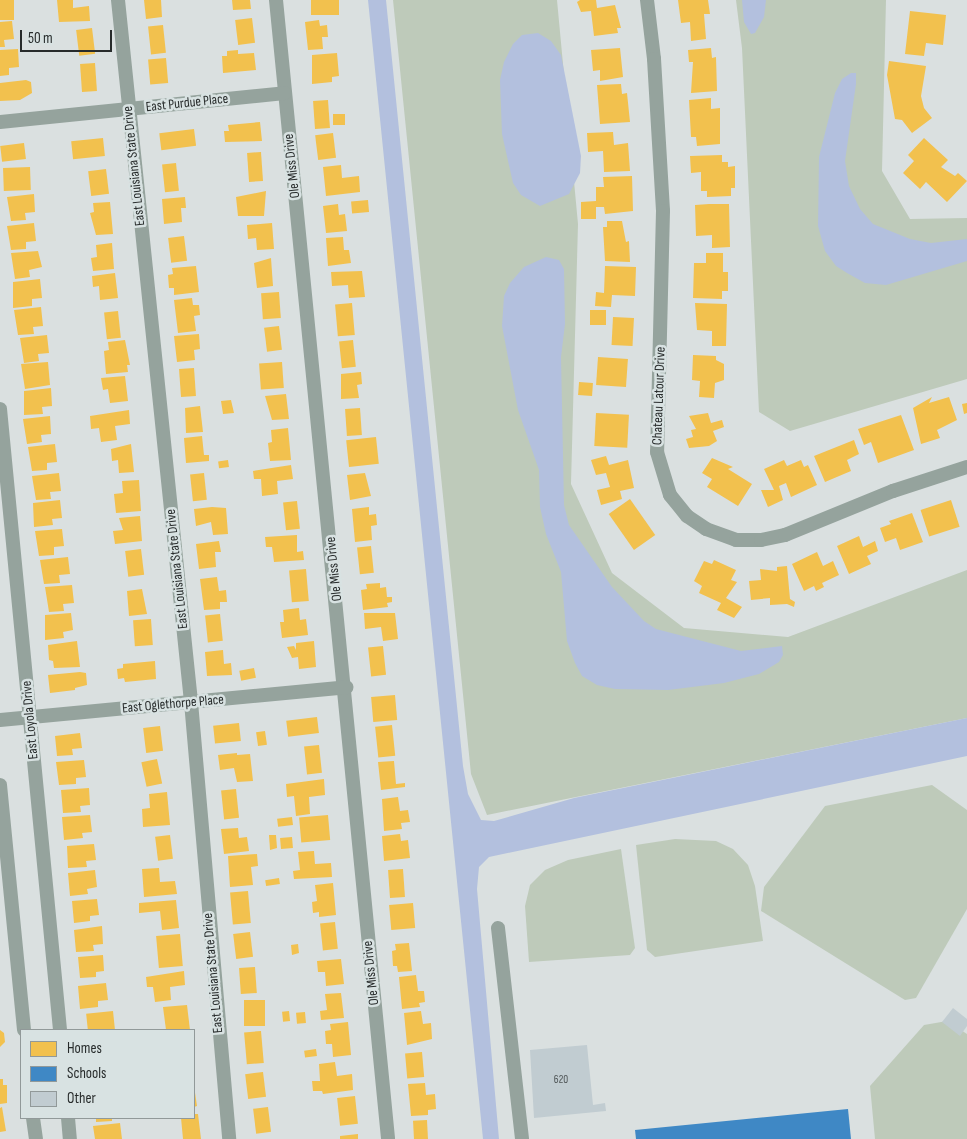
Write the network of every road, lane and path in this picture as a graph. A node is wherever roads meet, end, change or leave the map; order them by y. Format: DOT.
graph roads {
  1 [pos="118,0"];
  2 [pos="276,0"];
  3 [pos="647,0"];
  4 [pos="285,93"];
  5 [pos="128,109"];
  6 [pos="0,122"];
  7 [pos="0,409"];
  8 [pos="967,467"];
  9 [pos="346,687"];
  10 [pos="191,702"];
  11 [pos="30,717"];
  12 [pos="0,720"];
  13 [pos="0,785"];
  14 [pos="498,928"];
  15 [pos="24,1029"];
  16 [pos="60,1029"];
  17 [pos="33,1119"];
  18 [pos="68,1119"];
  19 [pos="36,1139"];
  20 [pos="70,1139"];
  21 [pos="229,1139"];
  22 [pos="388,1139"];
  23 [pos="522,1139"];
  1 -- 5 [label="street, East Louisiana State Drive"];
  2 -- 4 [label="street, Ole Miss Drive"];
  3 -- 8 [label="street, Chateau Latour Drive"];
  4 -- 5 [label="street, East Purdue Place"];
  4 -- 9 [label="street, Ole Miss Drive"];
  5 -- 6 [label="street, East Purdue Place"];
  5 -- 10 [label="street, East Louisiana State Drive"];
  7 -- 11 [label="street, East Loyola Drive"];
  9 -- 10 [label="street, East Oglethorpe Place"];
  9 -- 22 [label="street, Ole Miss Drive"];
  10 -- 11 [label="street, East Oglethorpe Place"];
  10 -- 21 [label="street, East Louisiana State Drive"];
  11 -- 12 [label="street, East Oglethorpe Place"];
  11 -- 16 [label="street, East Loyola Drive"];
  13 -- 15 [label="street"];
  14 -- 23 [label="street"];
  17 -- 19 [label="street"];
  18 -- 20 [label="street"];
}
